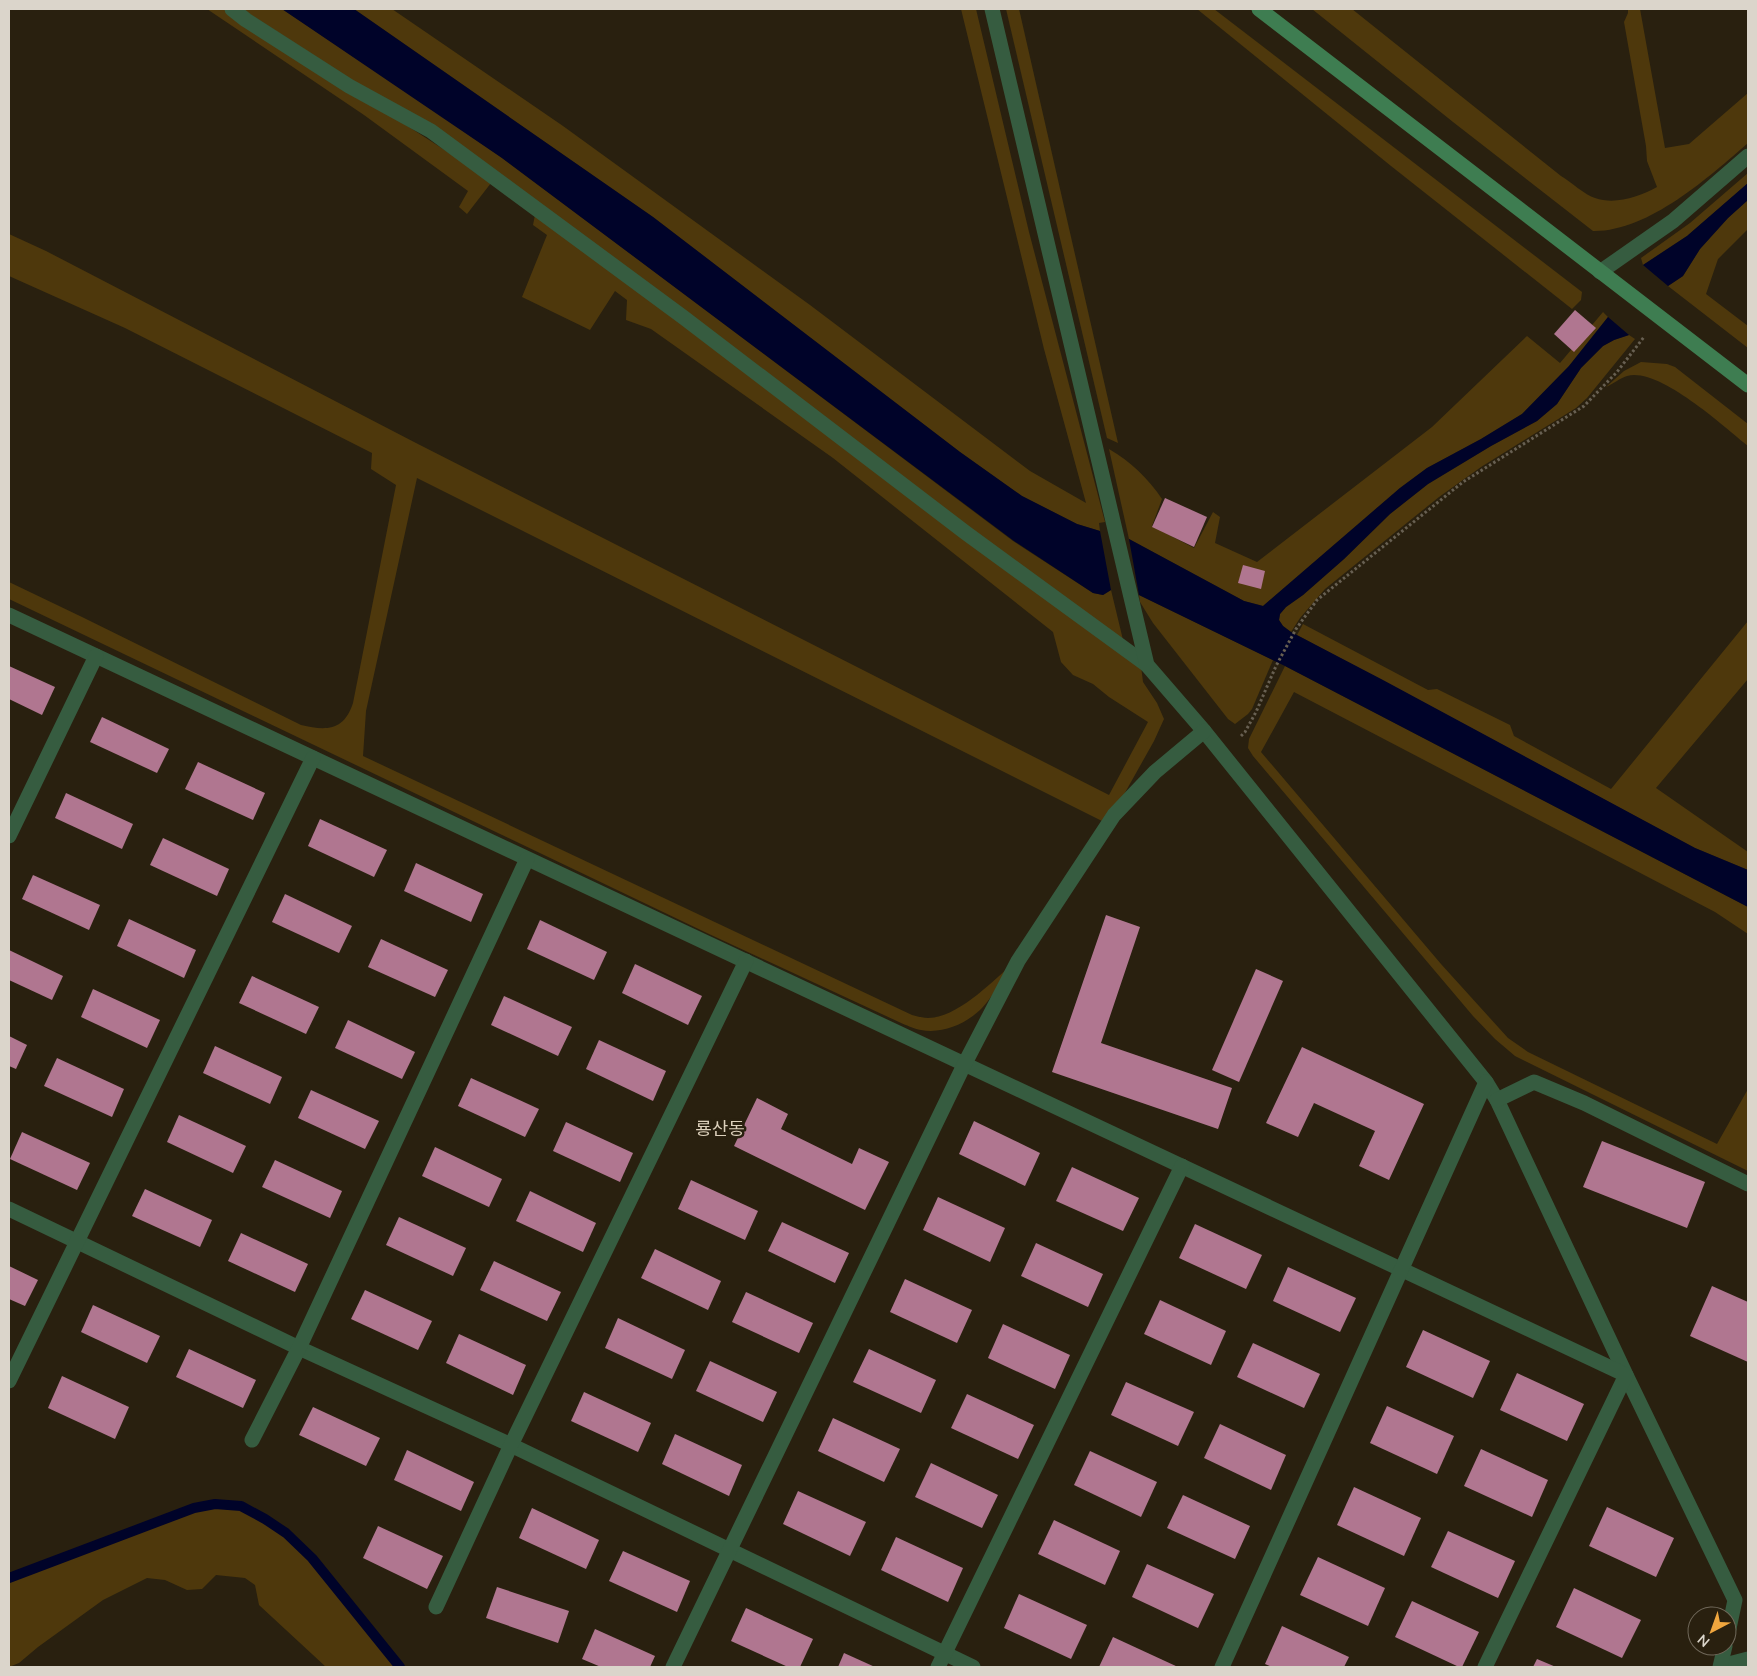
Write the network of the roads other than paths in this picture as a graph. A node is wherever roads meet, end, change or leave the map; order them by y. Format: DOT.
graph roads {
  1 [pos="232,9"];
  2 [pos="992,9"];
  3 [pos="1259,9"];
  4 [pos="1748,156"];
  5 [pos="1600,272"];
  6 [pos="1748,385"];
  7 [pos="9,615"];
  8 [pos="96,656"];
  9 [pos="1147,665"];
  10 [pos="1204,731"];
  11 [pos="313,758"];
  12 [pos="9,836"];
  13 [pos="528,859"];
  14 [pos="746,961"];
  15 [pos="964,1065"];
  16 [pos="1486,1082"];
  17 [pos="1497,1100"];
  18 [pos="1182,1166"];
  19 [pos="1748,1184"];
  20 [pos="9,1209"];
  21 [pos="77,1242"];
  22 [pos="1400,1270"];
  23 [pos="299,1348"];
  24 [pos="1626,1375"];
  25 [pos="9,1380"];
  26 [pos="252,1440"];
  27 [pos="511,1445"];
  28 [pos="731,1551"];
  29 [pos="1734,1606"];
  30 [pos="436,1607"];
  31 [pos="1748,1659"];
  32 [pos="941,1661"];
  33 [pos="1720,1666"];
  34 [pos="673,1667"];
  35 [pos="972,1667"];
  36 [pos="1222,1667"];
  37 [pos="1485,1667"];
  1 -- 9 [label="street"];
  2 -- 9 [label="street"];
  3 -- 5 [label="main road"];
  4 -- 5 [label="street"];
  5 -- 6 [label="main road"];
  7 -- 8 [label="street"];
  8 -- 11 [label="street"];
  8 -- 12 [label="street"];
  9 -- 10 [label="street"];
  10 -- 15 [label="street"];
  10 -- 16 [label="street"];
  11 -- 13 [label="street"];
  11 -- 21 [label="street"];
  13 -- 14 [label="street"];
  13 -- 23 [label="street"];
  14 -- 15 [label="street"];
  14 -- 27 [label="street"];
  15 -- 18 [label="street"];
  15 -- 28 [label="street"];
  16 -- 17 [label="street"];
  16 -- 22 [label="street"];
  17 -- 19 [label="street"];
  17 -- 24 [label="street"];
  18 -- 22 [label="street"];
  18 -- 32 [label="street"];
  20 -- 21 [label="street"];
  21 -- 23 [label="street"];
  21 -- 25 [label="street"];
  22 -- 24 [label="street"];
  22 -- 36 [label="street"];
  23 -- 26 [label="street"];
  23 -- 27 [label="street"];
  24 -- 29 [label="street"];
  24 -- 37 [label="street"];
  27 -- 28 [label="street"];
  27 -- 30 [label="street"];
  28 -- 32 [label="street"];
  28 -- 34 [label="street"];
  31 -- 33 [label="street"];
  32 -- 35 [label="street"];
}
